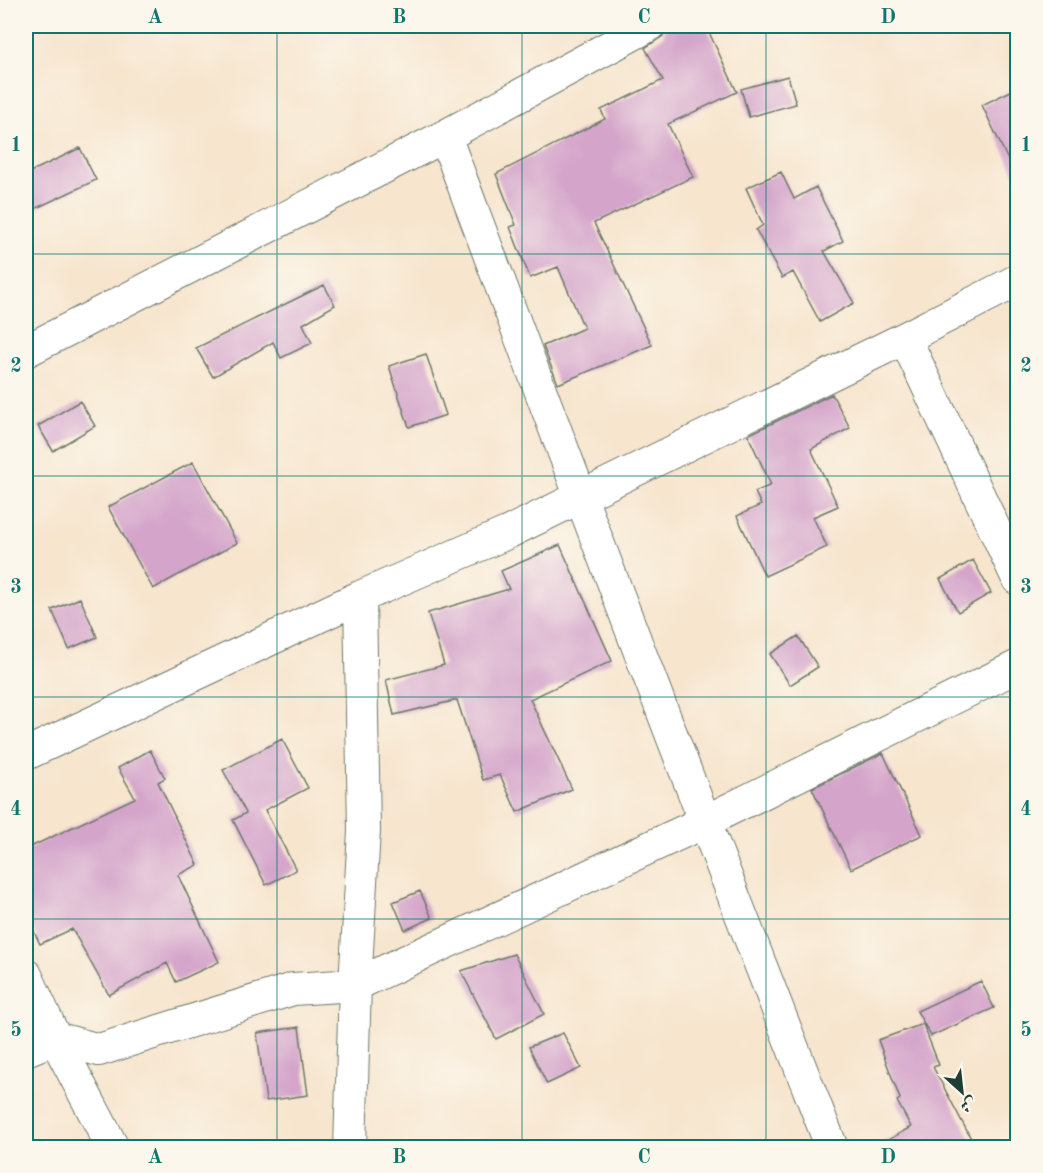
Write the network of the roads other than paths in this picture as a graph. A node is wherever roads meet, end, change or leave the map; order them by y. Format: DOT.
graph roads {
  1 [pos="648,26"];
  2 [pos="445,136"];
  3 [pos="1017,280"];
  4 [pos="905,338"];
  5 [pos="26,351"];
  6 [pos="580,498"];
  7 [pos="1017,579"];
  8 [pos="360,597"];
  9 [pos="1017,666"];
  10 [pos="26,754"];
  11 [pos="704,822"];
  12 [pos="26,975"];
  13 [pos="356,985"];
  14 [pos="55,1038"];
  15 [pos="26,1050"];
  16 [pos="113,1148"];
  17 [pos="350,1148"];
  18 [pos="832,1148"];
  1 -- 2 [label="street"];
  2 -- 5 [label="street"];
  2 -- 6 [label="street"];
  3 -- 4 [label="street"];
  4 -- 6 [label="street"];
  4 -- 7 [label="street"];
  6 -- 8 [label="street"];
  6 -- 11 [label="street"];
  8 -- 10 [label="street"];
  8 -- 13 [label="street"];
  9 -- 11 [label="street"];
  11 -- 13 [label="street"];
  11 -- 18 [label="street"];
  12 -- 14 [label="street"];
  13 -- 14 [label="street"];
  13 -- 17 [label="street"];
  14 -- 15 [label="street"];
  14 -- 16 [label="street"];
}
